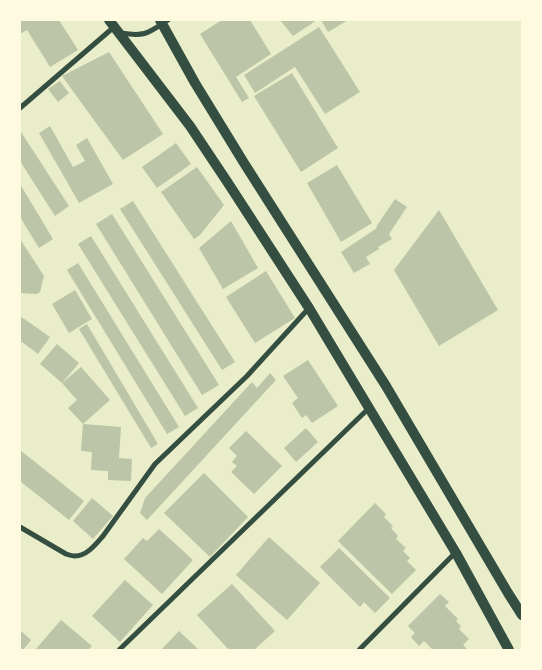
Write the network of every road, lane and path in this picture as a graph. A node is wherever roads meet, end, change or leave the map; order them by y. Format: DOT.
graph roads {
  1 [pos="163,21"];
  2 [pos="114,27"];
  3 [pos="20,108"];
  4 [pos="309,308"];
  5 [pos="370,408"];
  6 [pos="20,527"];
  7 [pos="456,553"];
  8 [pos="522,615"];
  9 [pos="119,650"];
  10 [pos="359,650"];
  11 [pos="509,650"];
  1 -- 2 [label="street"];
  1 -- 8 [label="main road"];
  2 -- 3 [label="street"];
  2 -- 4 [label="main road"];
  4 -- 5 [label="main road"];
  4 -- 6 [label="street"];
  5 -- 7 [label="main road"];
  5 -- 9 [label="street"];
  7 -- 10 [label="street"];
  7 -- 11 [label="main road"];
}
